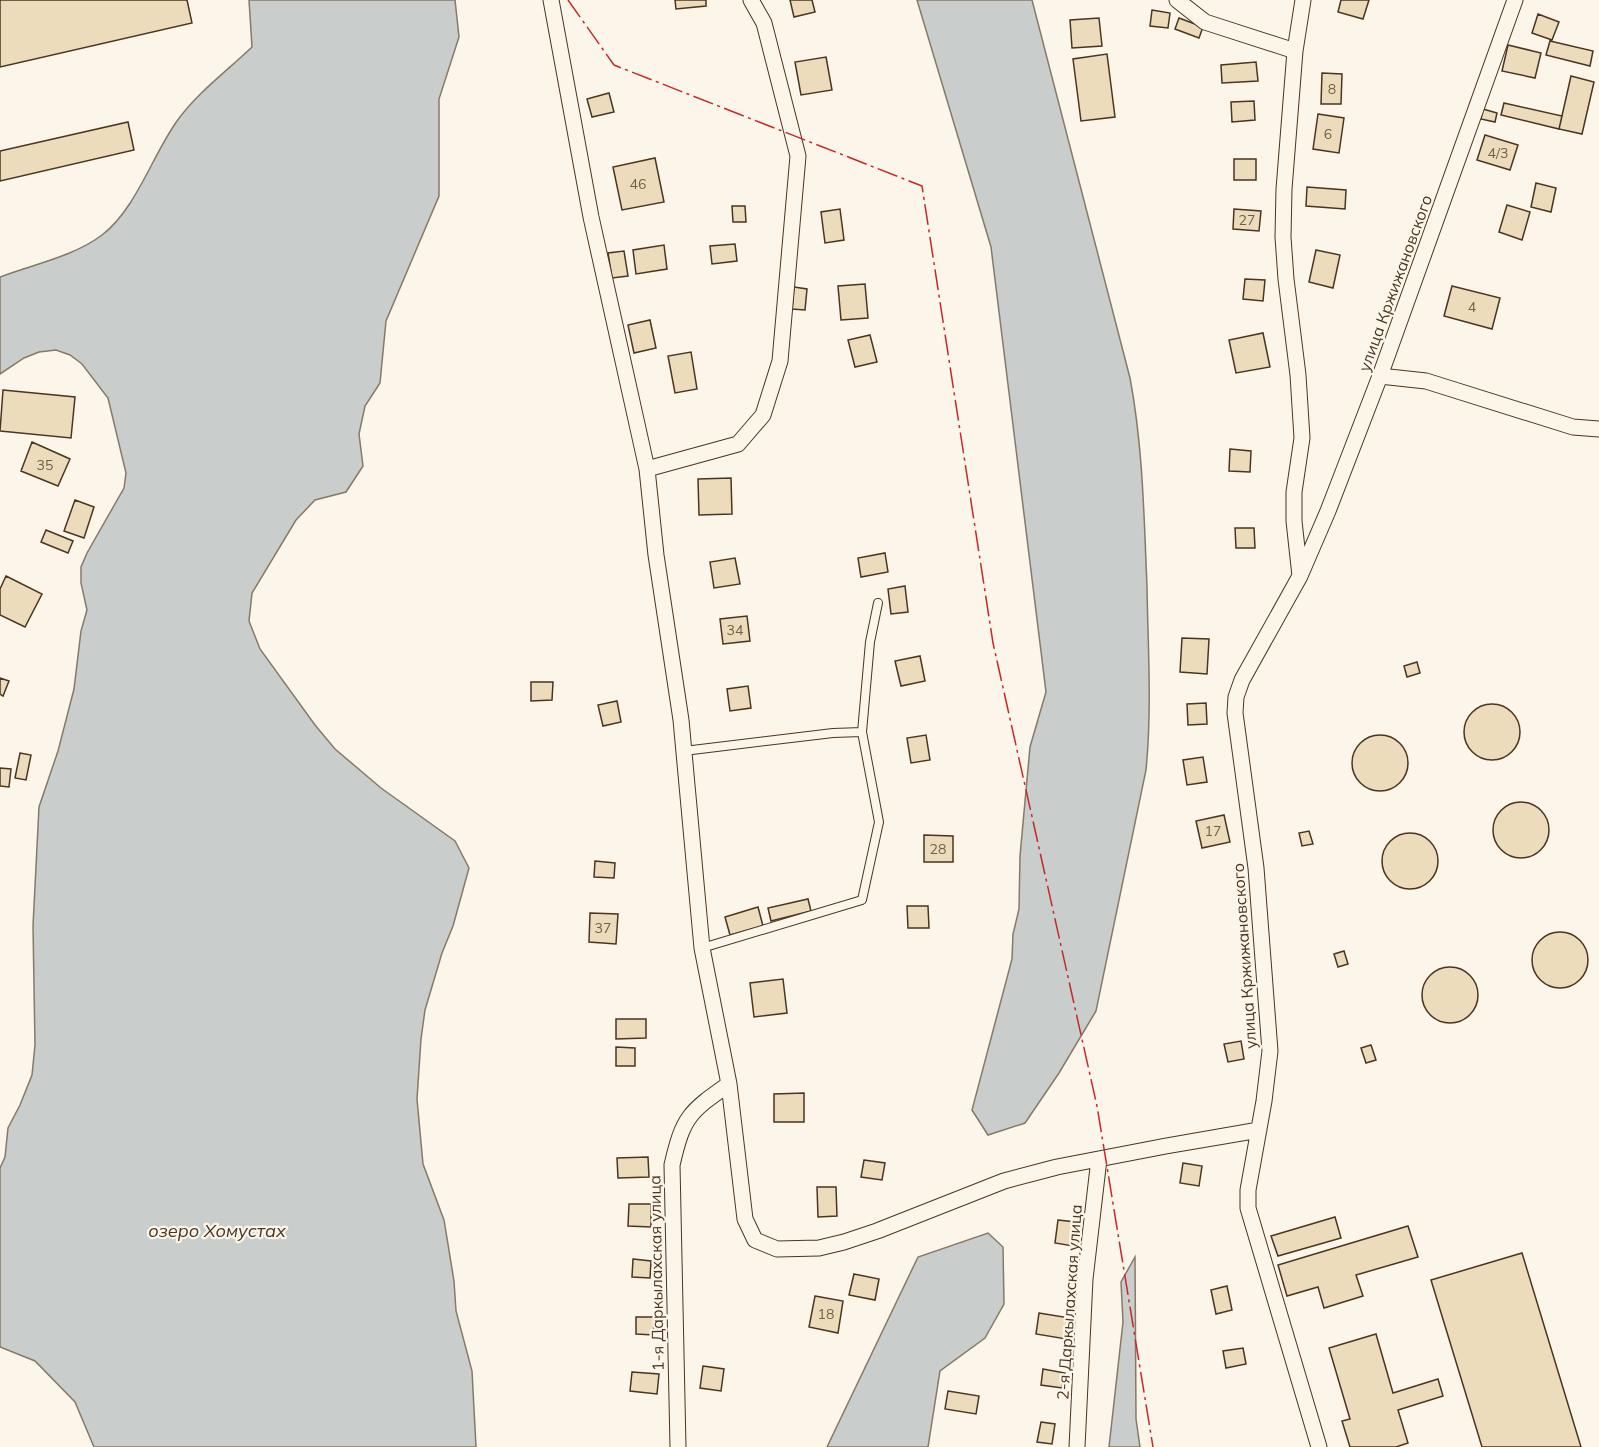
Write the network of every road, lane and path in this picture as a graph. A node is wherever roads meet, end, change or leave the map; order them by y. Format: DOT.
graph roads {
  1 [pos="551,0"];
  2 [pos="752,0"];
  3 [pos="1177,0"];
  4 [pos="1304,0"];
  5 [pos="1515,0"];
  6 [pos="1295,51"];
  7 [pos="1380,376"];
  8 [pos="1599,429"];
  9 [pos="647,470"];
  10 [pos="1300,576"];
  11 [pos="878,603"];
  12 [pos="862,732"];
  13 [pos="684,752"];
  14 [pos="702,948"];
  15 [pos="729,1084"];
  16 [pos="1259,1130"];
  17 [pos="1099,1159"];
  18 [pos="678,1447"];
  19 [pos="1077,1447"];
  20 [pos="1319,1447"];
  1 -- 9 [label="street"];
  2 -- 9 [label="street"];
  3 -- 6 [label="street"];
  4 -- 6 [label="street"];
  5 -- 7 [label="street, улица Кржижановского"];
  6 -- 10 [label="street"];
  7 -- 8 [label="street"];
  7 -- 10 [label="street, улица Кржижановского"];
  9 -- 13 [label="street"];
  10 -- 16 [label="street, улица Кржижановского"];
  11 -- 12 [label="lane"];
  12 -- 13 [label="lane"];
  12 -- 14 [label="lane"];
  13 -- 14 [label="street"];
  14 -- 15 [label="street"];
  15 -- 17 [label="street"];
  15 -- 18 [label="street, 1-я Даркылахская улица"];
  16 -- 17 [label="street"];
  16 -- 20 [label="street, улица Кржижановского"];
  17 -- 19 [label="street, 2-я Даркылахская улица"];
}
